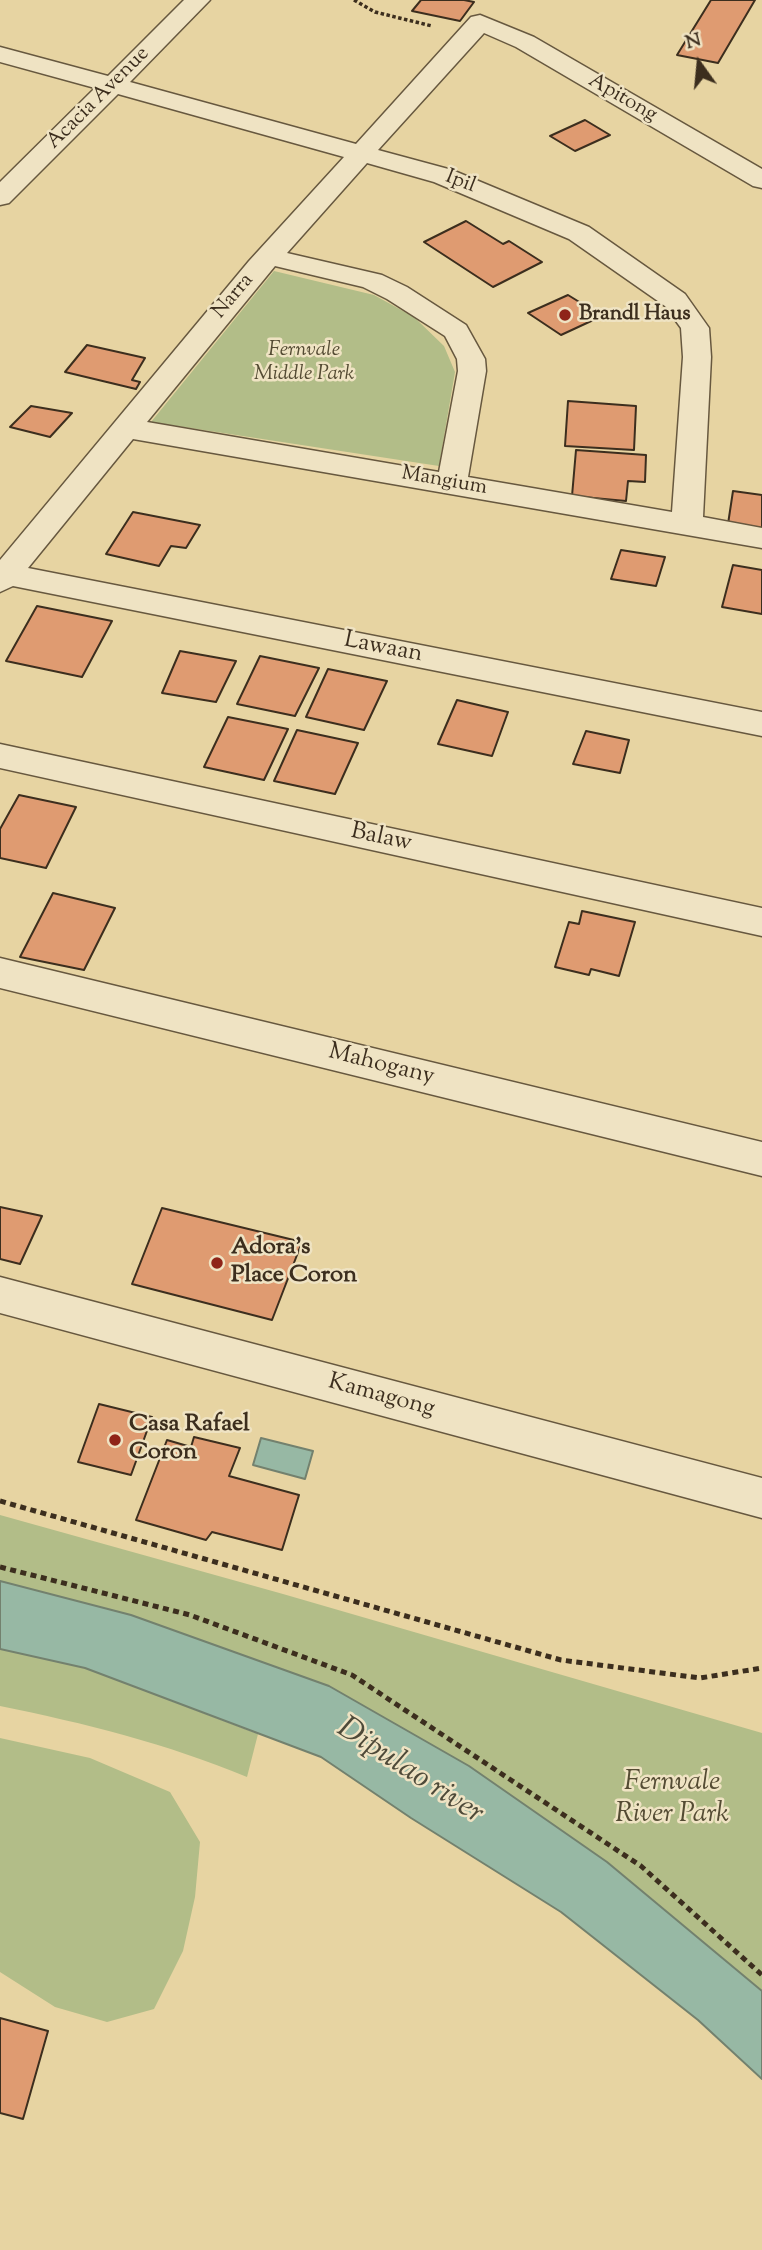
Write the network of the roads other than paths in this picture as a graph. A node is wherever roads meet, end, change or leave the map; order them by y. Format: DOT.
graph roads {
  1 [pos="198,0"];
  2 [pos="475,28"];
  3 [pos="0,54"];
  4 [pos="112,86"];
  5 [pos="363,153"];
  6 [pos="762,180"];
  7 [pos="0,197"];
  8 [pos="270,257"];
  9 [pos="125,428"];
  10 [pos="452,483"];
  11 [pos="687,525"];
  12 [pos="762,538"];
  13 [pos="2,578"];
  14 [pos="762,724"];
  15 [pos="0,756"];
  16 [pos="762,922"];
  17 [pos="0,973"];
  18 [pos="762,1159"];
  19 [pos="0,1295"];
  20 [pos="762,1498"];
  1 -- 4 [label="street, Acacia Avenue"];
  2 -- 5 [label="street, Narra"];
  2 -- 6 [label="street, Apitong"];
  3 -- 4 [label="street, Ipil"];
  4 -- 5 [label="street, Ipil"];
  4 -- 7 [label="street, Acacia Avenue"];
  5 -- 8 [label="street, Narra"];
  5 -- 11 [label="street, Ipil"];
  8 -- 9 [label="street, Narra"];
  8 -- 10 [label="street"];
  9 -- 10 [label="street, Mangium"];
  9 -- 13 [label="street, Narra"];
  10 -- 11 [label="street, Mangium"];
  11 -- 12 [label="street, Mangium"];
  13 -- 14 [label="street, Lawaan"];
  15 -- 16 [label="street, Balaw"];
  17 -- 18 [label="street, Mahogany"];
  19 -- 20 [label="street, Kamagong"];
}
